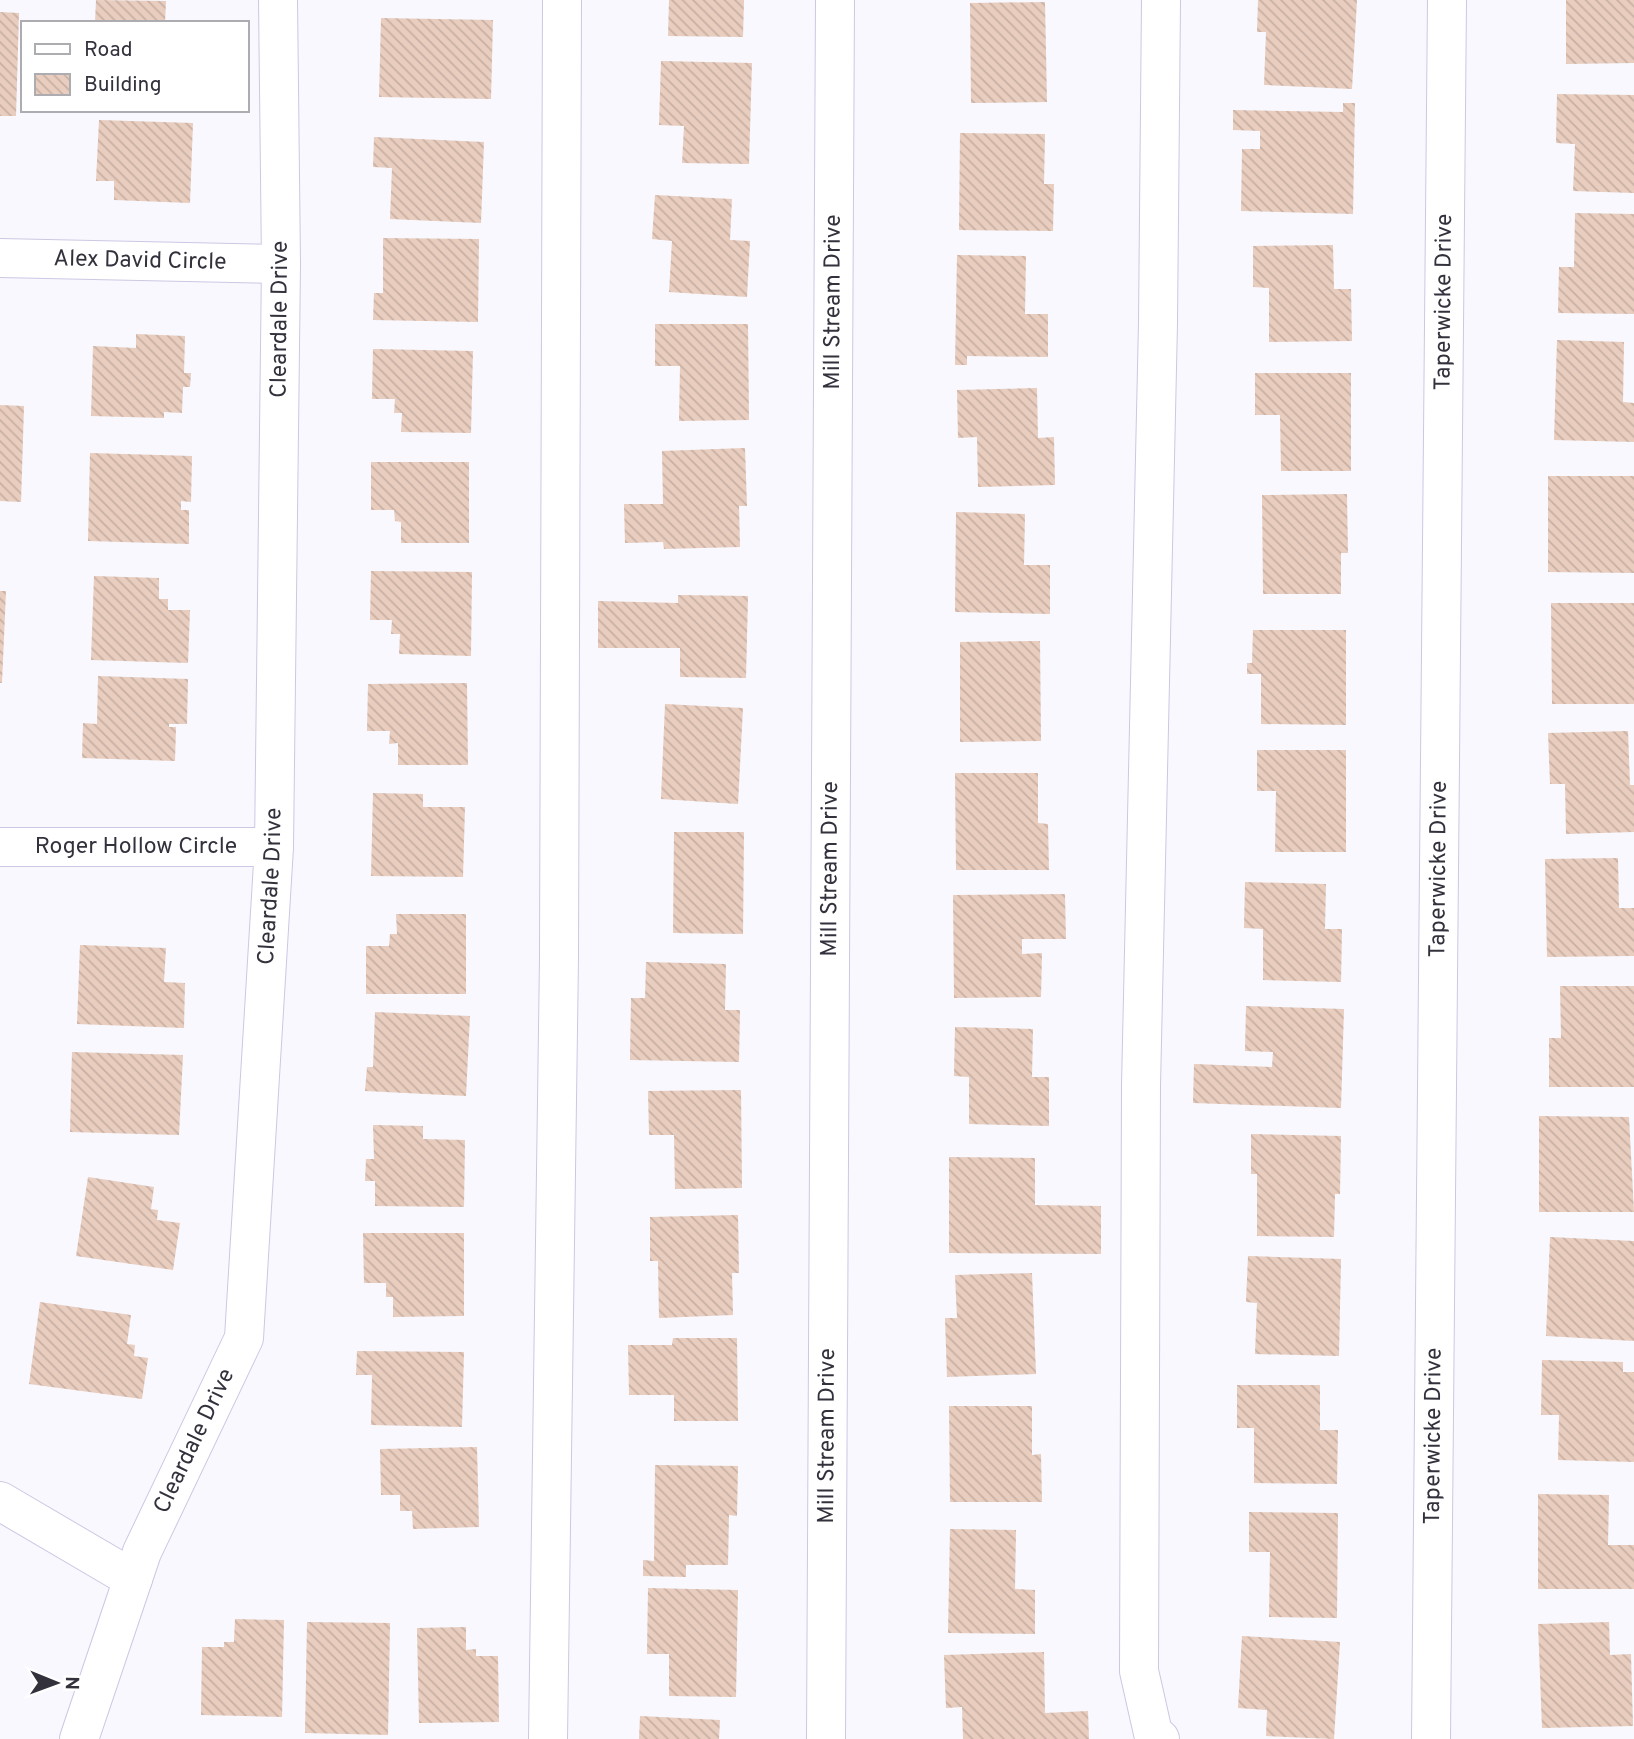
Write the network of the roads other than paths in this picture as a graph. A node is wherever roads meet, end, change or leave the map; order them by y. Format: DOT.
graph roads {
  1 [pos="278,0"];
  2 [pos="562,0"];
  3 [pos="835,0"];
  4 [pos="1161,0"];
  5 [pos="1447,0"];
  6 [pos="0,258"];
  7 [pos="281,264"];
  8 [pos="0,847"];
  9 [pos="274,848"];
  10 [pos="0,1501"];
  11 [pos="133,1579"];
  12 [pos="79,1739"];
  13 [pos="548,1739"];
  14 [pos="826,1739"];
  15 [pos="1160,1739"];
  16 [pos="1431,1739"];
  1 -- 7 [label="street, Cleardale Drive"];
  2 -- 13 [label="street"];
  3 -- 14 [label="street, Mill Stream Drive"];
  4 -- 15 [label="street"];
  5 -- 16 [label="street, Taperwicke Drive"];
  6 -- 7 [label="street, Alex David Circle"];
  7 -- 9 [label="street, Cleardale Drive"];
  8 -- 9 [label="street, Roger Hollow Circle"];
  9 -- 11 [label="street, Cleardale Drive"];
  10 -- 11 [label="street"];
  11 -- 12 [label="street, Cleardale Drive"];
}
